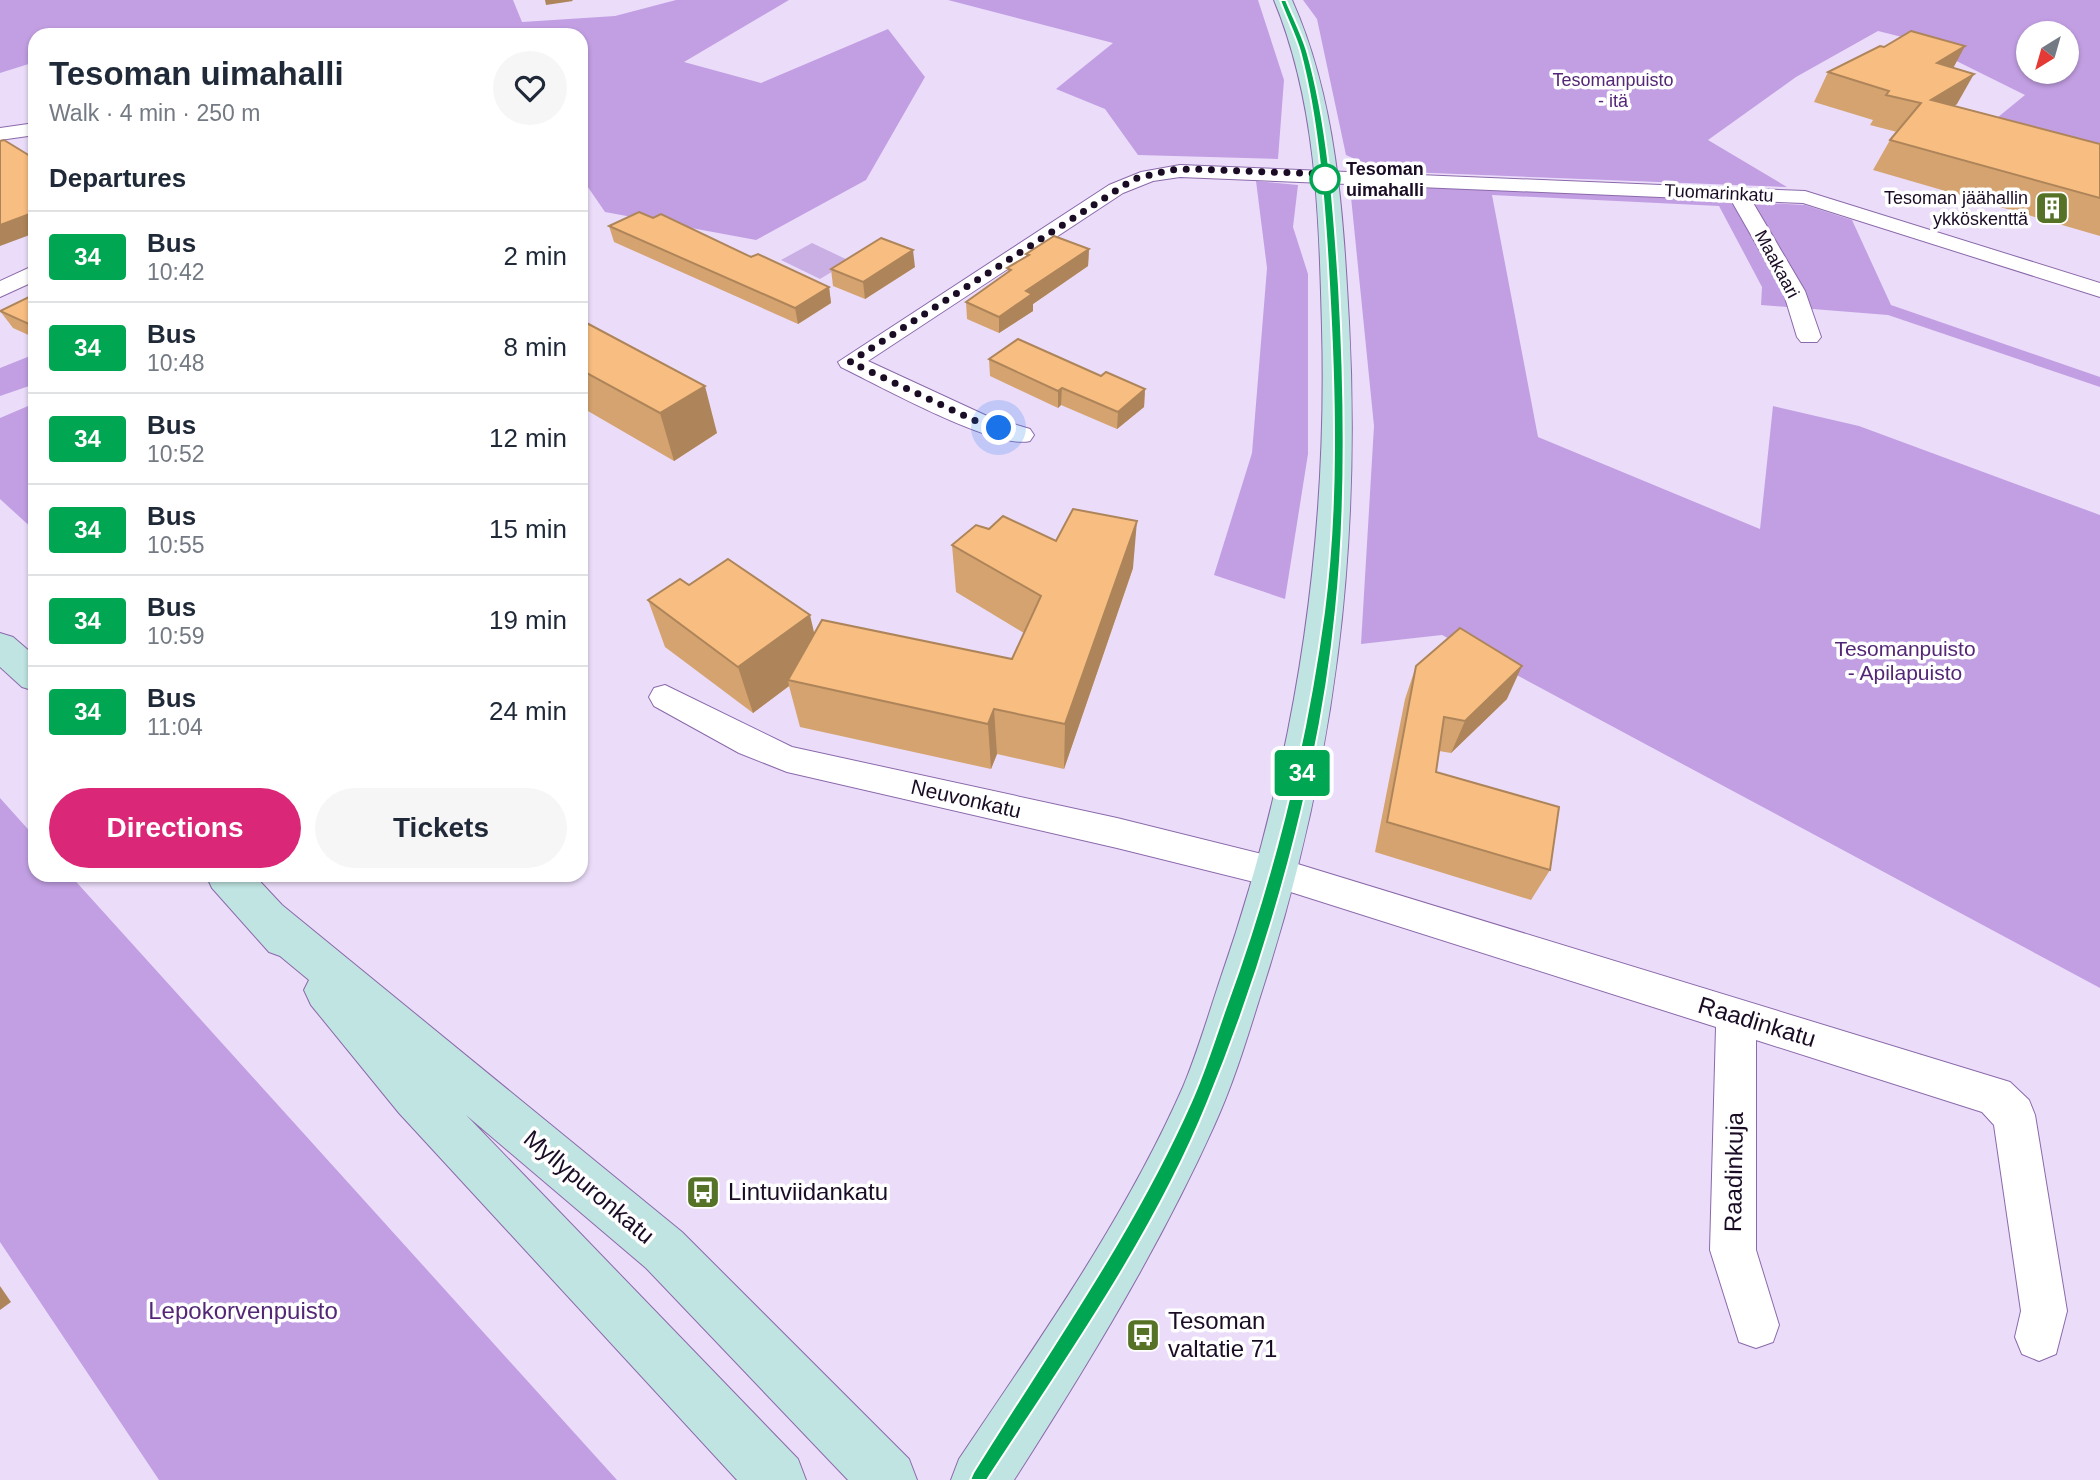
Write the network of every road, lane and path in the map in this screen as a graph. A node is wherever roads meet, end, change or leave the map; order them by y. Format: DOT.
graph roads {
  1 [pos="1283,0"];
  2 [pos="28,130"];
  3 [pos="0,134"];
  4 [pos="1324,174"];
  5 [pos="1738,194"];
  6 [pos="28,276"];
  7 [pos="0,290"];
  8 [pos="2100,290"];
  9 [pos="1809,337"];
  10 [pos="1021,435"];
  11 [pos="0,646"];
  12 [pos="28,671"];
  13 [pos="665,697"];
  14 [pos="1278,873"];
  15 [pos="234,882"];
  16 [pos="268,919"];
  17 [pos="1736,1016"];
  18 [pos="1756,1325"];
  19 [pos="2039,1337"];
  20 [pos="777,1480"];
  21 [pos="888,1480"];
  22 [pos="980,1480"];
  1 -- 4 [label="main road"];
  2 -- 3 [label="street"];
  4 -- 5 [label="street, Tuomarinkatu"];
  4 -- 10 [label="street, Tuomarinkatu"];
  4 -- 14 [label="main road"];
  5 -- 8 [label="street, Tuomarinkatu"];
  5 -- 9 [label="street, Maakaari"];
  6 -- 7 [label="street"];
  11 -- 12 [label="main road"];
  13 -- 14 [label="street, Neuvonkatu"];
  14 -- 17 [label="street, Raadinkatu"];
  14 -- 22 [label="main road"];
  15 -- 16 [label="main road, Myllypuronkatu"];
  16 -- 20 [label="main road, Myllypuronkatu"];
  16 -- 21 [label="main road, Myllypuronkatu"];
  17 -- 18 [label="street, Raadinkuja"];
  17 -- 19 [label="street, Raadinkatu"];
}
